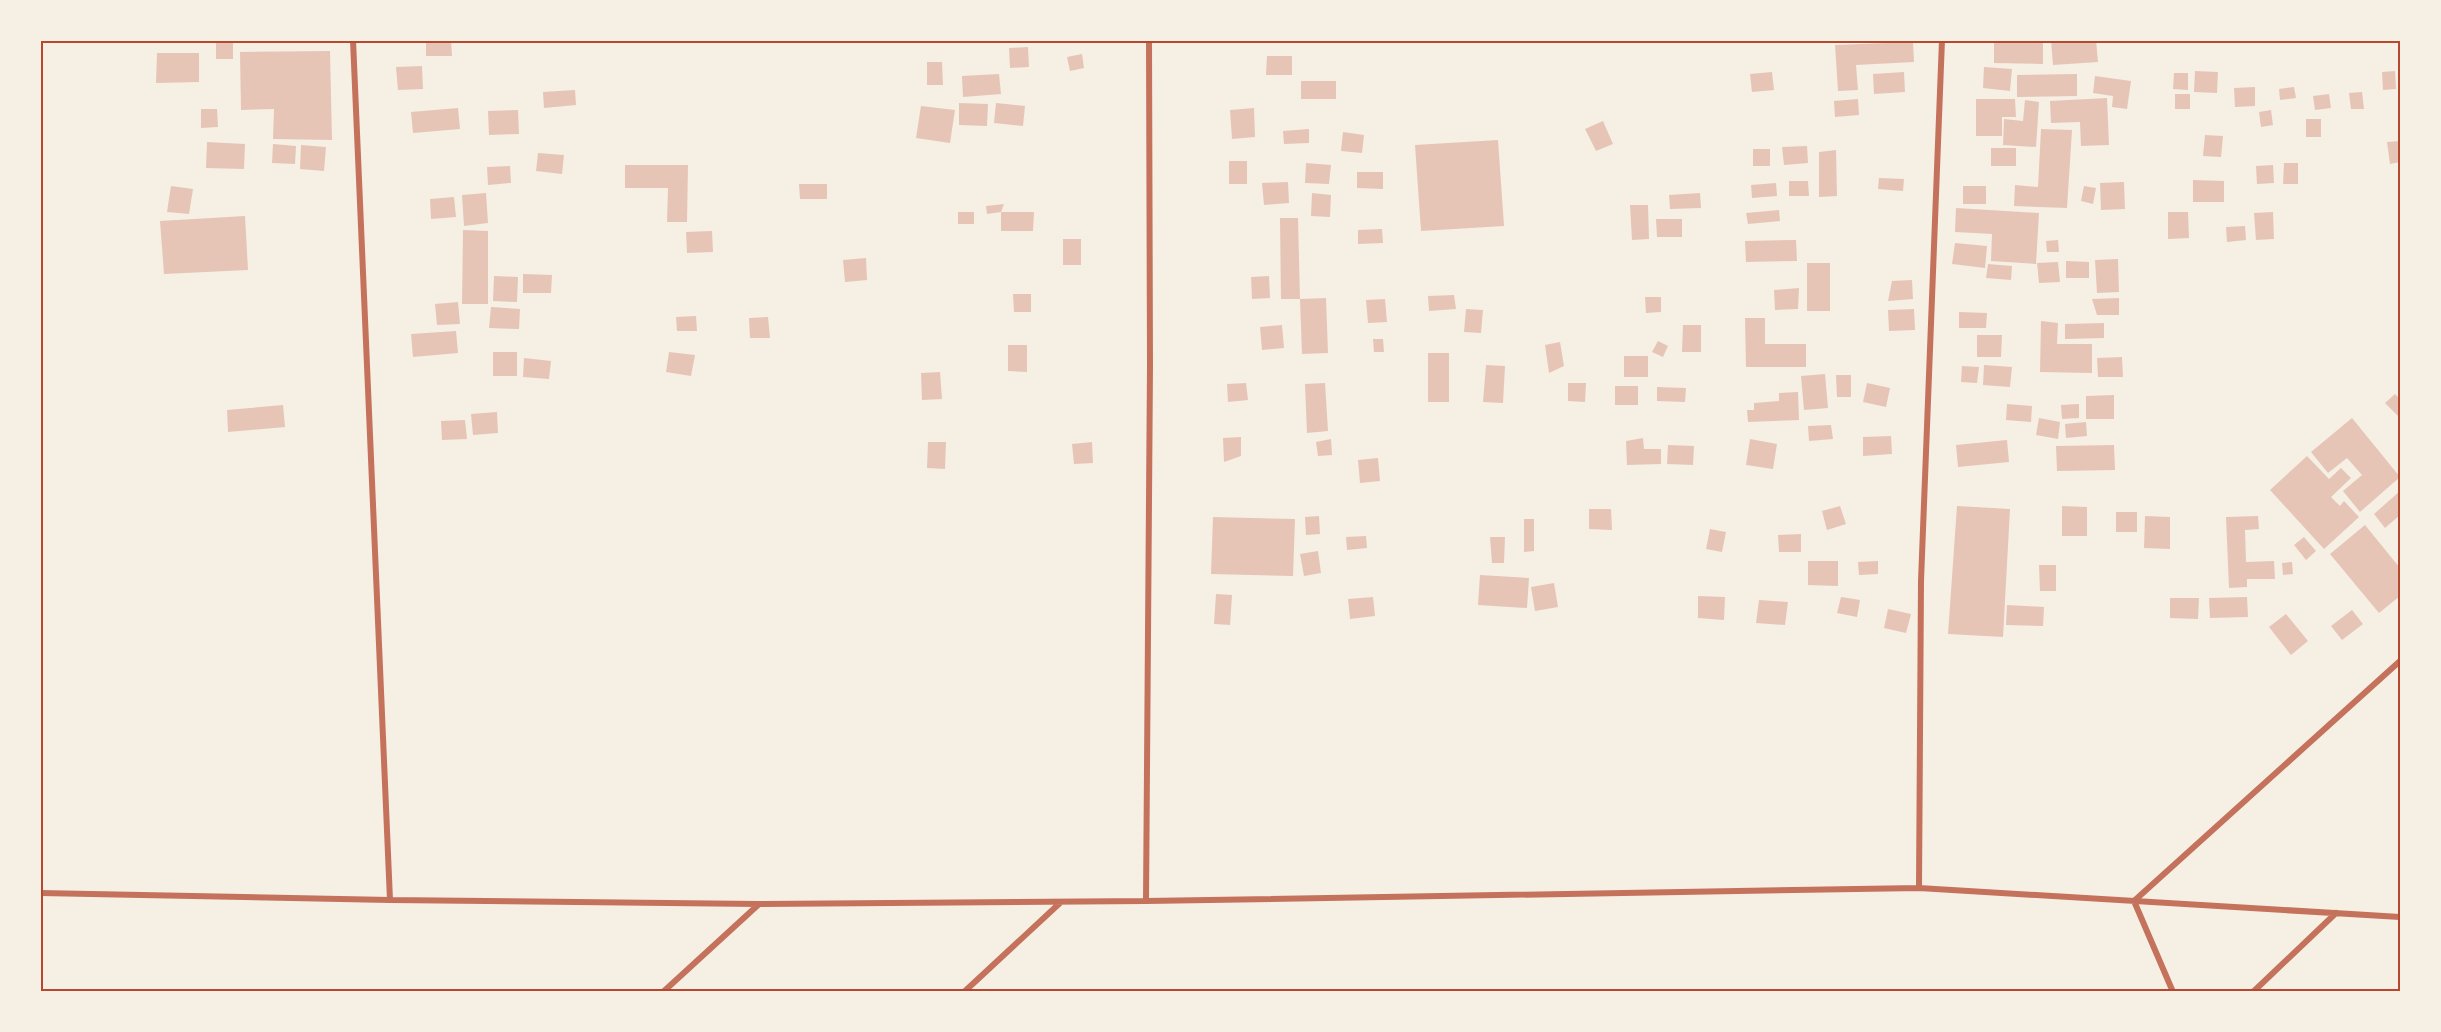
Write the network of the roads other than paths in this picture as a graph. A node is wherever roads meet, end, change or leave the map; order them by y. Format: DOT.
graph roads {
  1 [pos="353,40"];
  2 [pos="1149,40"];
  3 [pos="1942,40"];
  4 [pos="2400,662"];
  5 [pos="1919,888"];
  6 [pos="40,892"];
  7 [pos="390,900"];
  8 [pos="1146,901"];
  9 [pos="2134,901"];
  10 [pos="1061,902"];
  11 [pos="758,904"];
  12 [pos="2336,913"];
  13 [pos="2400,917"];
  14 [pos="663,992"];
  15 [pos="964,992"];
  16 [pos="2173,992"];
  17 [pos="2253,992"];
  1 -- 7 [label="street"];
  2 -- 8 [label="street"];
  3 -- 5 [label="street"];
  4 -- 9 [label="street"];
  5 -- 8 [label="street"];
  5 -- 9 [label="street"];
  6 -- 7 [label="street"];
  7 -- 11 [label="street"];
  8 -- 10 [label="street"];
  9 -- 12 [label="street"];
  9 -- 16 [label="street"];
  10 -- 11 [label="street"];
  10 -- 15 [label="street"];
  11 -- 14 [label="street"];
  12 -- 13 [label="street"];
  12 -- 17 [label="street"];
}
